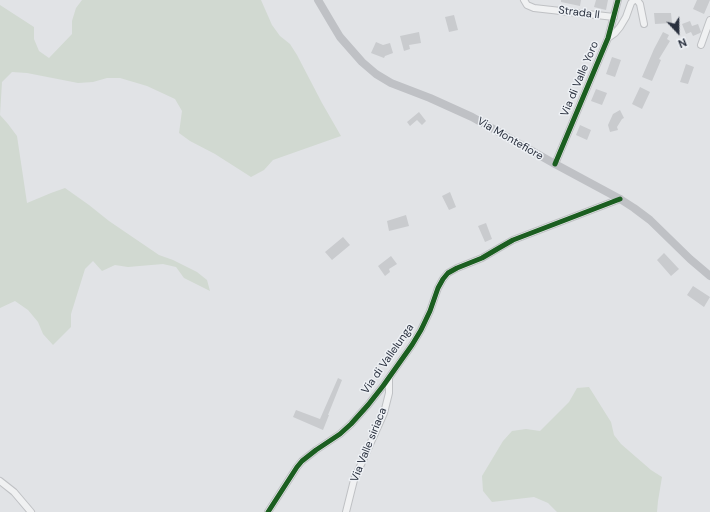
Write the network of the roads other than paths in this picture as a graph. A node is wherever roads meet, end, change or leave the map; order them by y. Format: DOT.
graph roads {
  1 [pos="318,0"];
  2 [pos="524,0"];
  3 [pos="618,0"];
  4 [pos="634,0"];
  5 [pos="637,0"];
  6 [pos="614,17"];
  7 [pos="710,20"];
  8 [pos="644,24"];
  9 [pos="608,38"];
  10 [pos="701,45"];
  11 [pos="555,164"];
  12 [pos="620,199"];
  13 [pos="710,276"];
  14 [pos="389,378"];
  15 [pos="0,481"];
  16 [pos="31,512"];
  17 [pos="268,512"];
  18 [pos="346,512"];
  1 -- 11 [label="main road, Via Montefiore"];
  2 -- 6 [label="street, Strada II"];
  3 -- 6 [label="street, Via di Valle Yoro"];
  4 -- 9 [label="street"];
  5 -- 8 [label="street"];
  6 -- 9 [label="street, Via di Valle Yoro"];
  7 -- 10 [label="street"];
  9 -- 11 [label="street, Via di Valle Yoro"];
  11 -- 12 [label="main road, Via Montefiore"];
  12 -- 13 [label="main road, Via Montefiore"];
  12 -- 14 [label="street, Via di Vallelunga"];
  14 -- 17 [label="street, Via di Vallelunga"];
  14 -- 18 [label="street, Via Valle siriaca"];
  15 -- 16 [label="street"];
}
